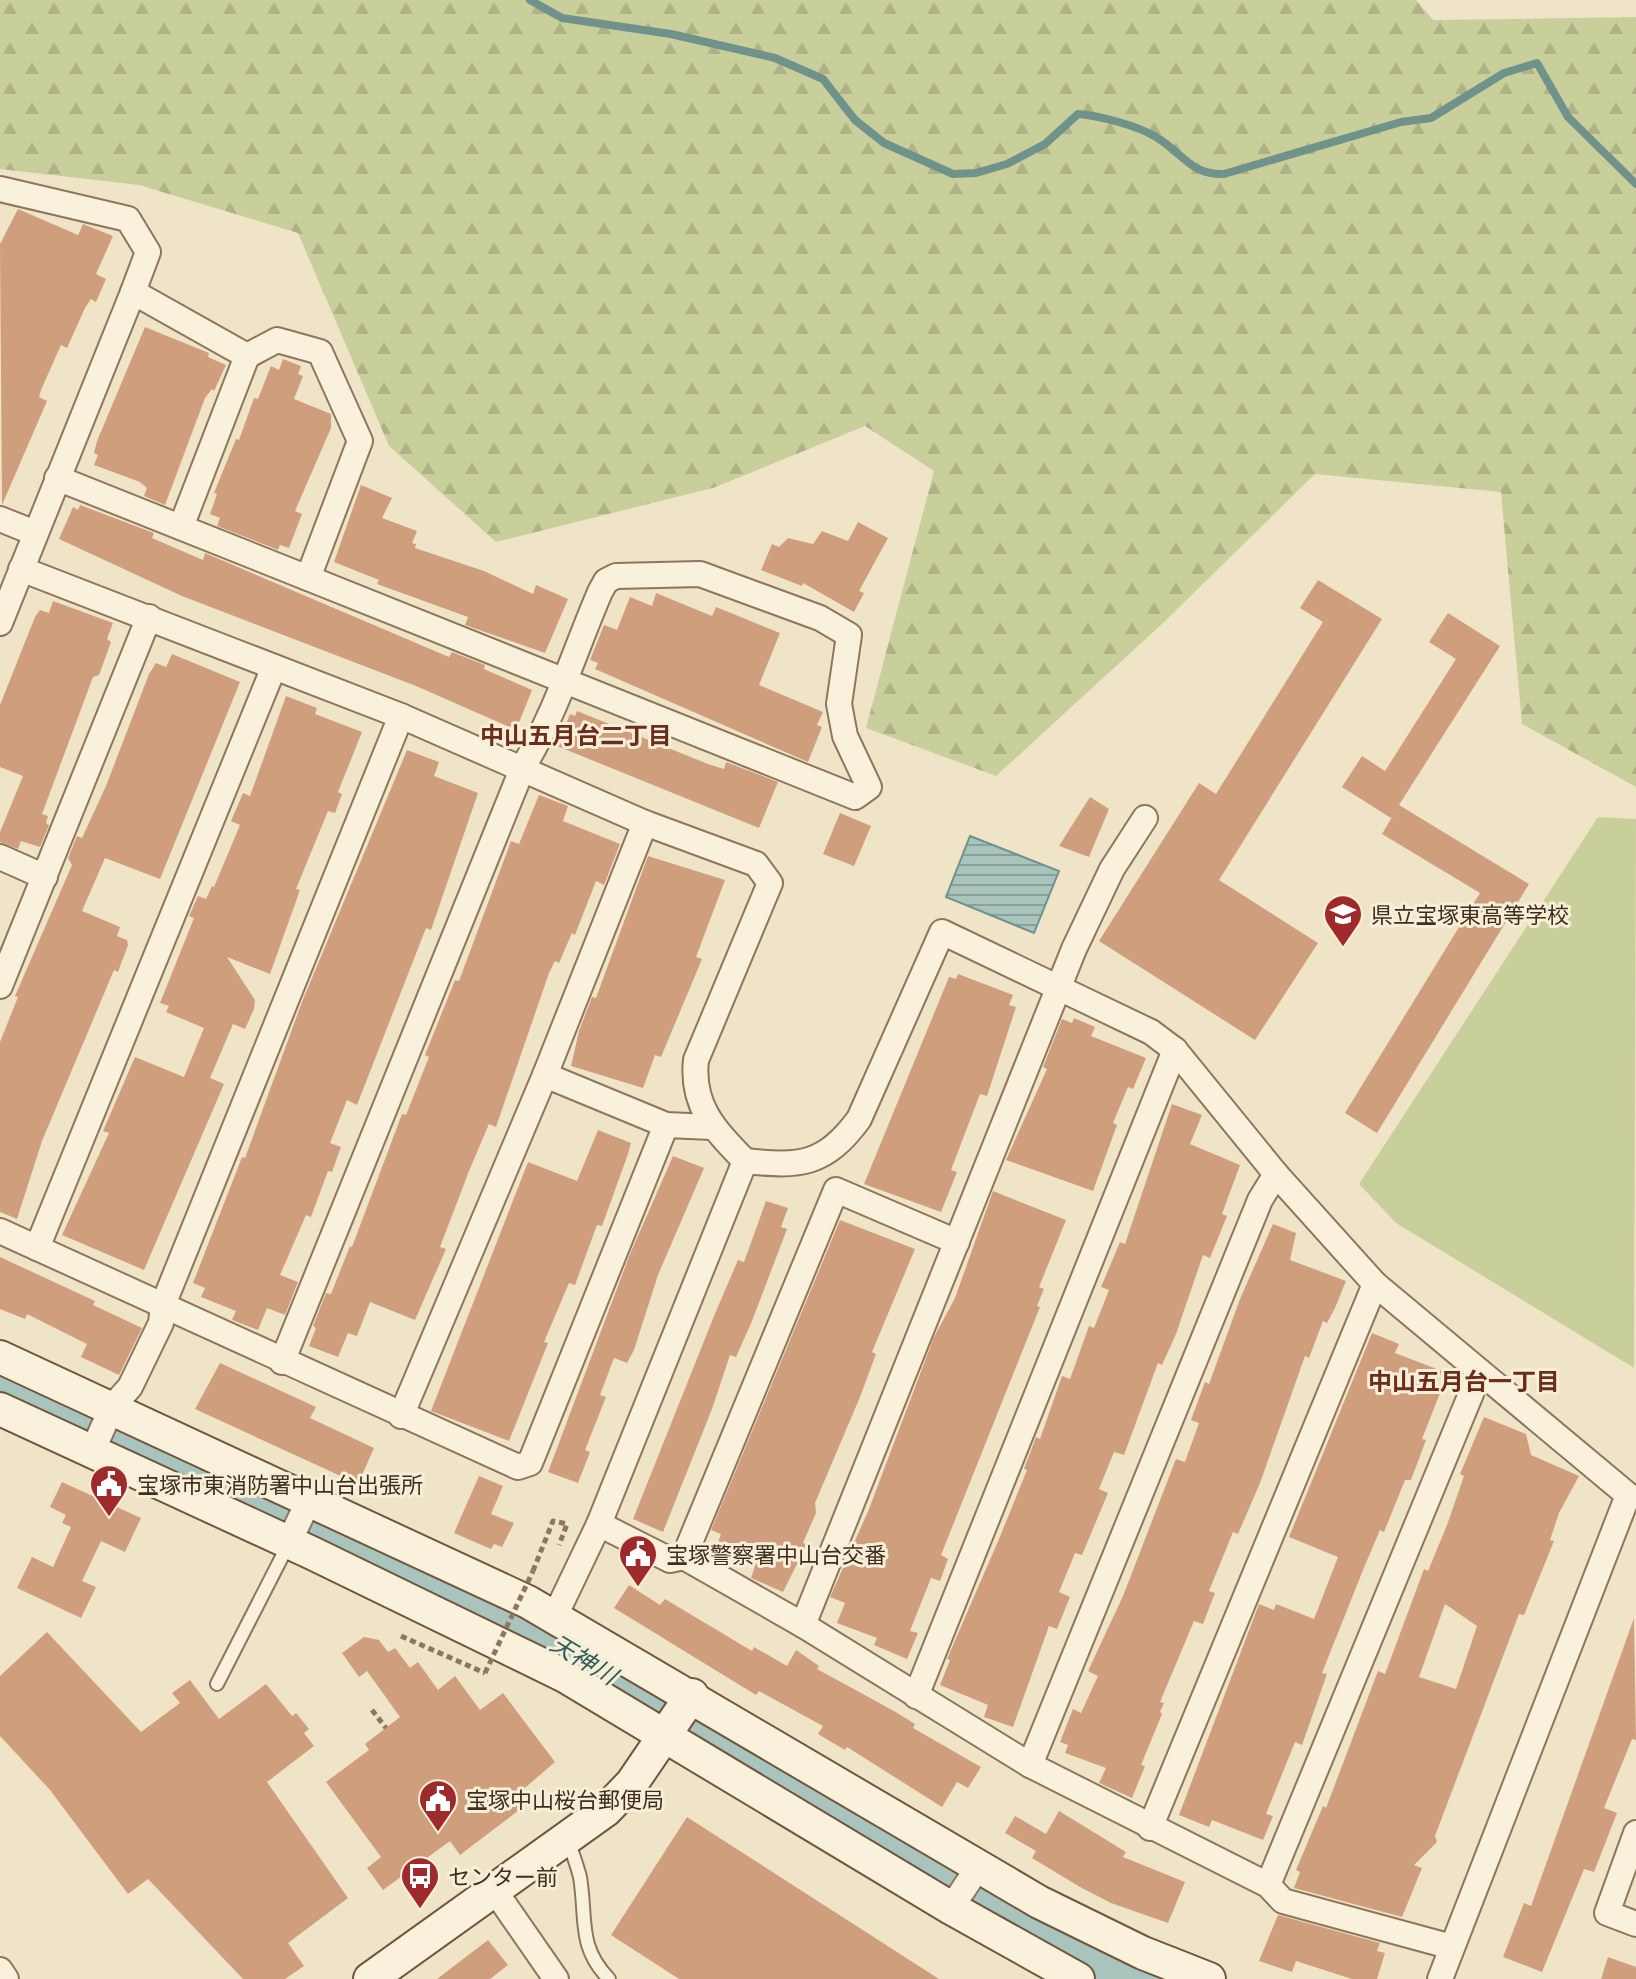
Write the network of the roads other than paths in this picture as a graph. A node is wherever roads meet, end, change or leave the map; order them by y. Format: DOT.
graph roads {
  1 [pos="0,189"];
  2 [pos="133,292"];
  3 [pos="247,356"];
  4 [pos="57,478"];
  5 [pos="0,519"];
  6 [pos="181,527"];
  7 [pos="35,533"];
  8 [pos="21,569"];
  9 [pos="308,578"];
  10 [pos="149,617"];
  11 [pos="0,623"];
  12 [pos="274,667"];
  13 [pos="564,679"];
  14 [pos="401,716"];
  15 [pos="523,767"];
  16 [pos="1145,818"];
  17 [pos="645,823"];
  18 [pos="0,857"];
  19 [pos="45,877"];
  20 [pos="0,986"];
  21 [pos="1059,986"];
  22 [pos="1175,1050"];
  23 [pos="545,1075"];
  24 [pos="666,1125"];
  25 [pos="712,1127"];
  26 [pos="745,1161"];
  27 [pos="1276,1174"];
  28 [pos="0,1231"];
  29 [pos="957,1242"];
  30 [pos="37,1248"];
  31 [pos="1375,1284"];
  32 [pos="163,1305"];
  33 [pos="0,1357"];
  34 [pos="282,1362"];
  35 [pos="1480,1372"];
  36 [pos="112,1407"];
  37 [pos="0,1409"];
  38 [pos="401,1416"];
  39 [pos="92,1452"];
  40 [pos="299,1520"];
  41 [pos="599,1524"];
  42 [pos="684,1557"];
  43 [pos="555,1616"];
  44 [pos="803,1625"];
  45 [pos="217,1684"];
  46 [pos="916,1696"];
  47 [pos="678,1715"];
  48 [pos="1030,1765"];
  49 [pos="1150,1828"];
  50 [pos="1636,1833"];
  51 [pos="568,1839"];
  52 [pos="979,1866"];
  53 [pos="1268,1885"];
  54 [pos="495,1891"];
  55 [pos="951,1908"];
  56 [pos="1636,1924"];
  57 [pos="1452,1947"];
  58 [pos="0,1970"];
  59 [pos="6,1979"];
  60 [pos="370,1979"];
  61 [pos="556,1979"];
  62 [pos="609,1979"];
  63 [pos="1078,1979"];
  64 [pos="1209,1979"];
  65 [pos="1440,1979"];
  1 -- 2 [label="street"];
  2 -- 3 [label="street"];
  2 -- 4 [label="street"];
  3 -- 6 [label="street"];
  3 -- 9 [label="street"];
  4 -- 6 [label="street"];
  4 -- 7 [label="street"];
  5 -- 7 [label="street"];
  6 -- 9 [label="street"];
  7 -- 8 [label="street"];
  8 -- 10 [label="street"];
  8 -- 11 [label="street"];
  9 -- 13 [label="street"];
  10 -- 12 [label="street"];
  10 -- 19 [label="street"];
  12 -- 14 [label="street"];
  12 -- 30 [label="street"];
  13 -- 13 [label="street"];
  13 -- 15 [label="street"];
  14 -- 15 [label="street"];
  14 -- 32 [label="street"];
  15 -- 17 [label="street"];
  15 -- 34 [label="street"];
  16 -- 21 [label="street"];
  17 -- 23 [label="street"];
  17 -- 25 [label="street"];
  18 -- 19 [label="street"];
  19 -- 20 [label="street"];
  21 -- 22 [label="street"];
  21 -- 26 [label="street"];
  21 -- 29 [label="street"];
  22 -- 27 [label="street"];
  22 -- 46 [label="street"];
  23 -- 24 [label="street"];
  23 -- 38 [label="street"];
  24 -- 25 [label="street"];
  24 -- 38 [label="street"];
  25 -- 26 [label="street"];
  26 -- 41 [label="street"];
  27 -- 31 [label="street"];
  27 -- 48 [label="street"];
  28 -- 30 [label="street"];
  29 -- 42 [label="street"];
  29 -- 44 [label="street"];
  30 -- 32 [label="street"];
  31 -- 35 [label="street"];
  31 -- 49 [label="street"];
  32 -- 34 [label="street"];
  32 -- 36 [label="street"];
  33 -- 36 [label="street"];
  34 -- 38 [label="street"];
  35 -- 53 [label="street"];
  35 -- 57 [label="street"];
  36 -- 39 [label="street"];
  36 -- 40 [label="street"];
  37 -- 39 [label="street"];
  39 -- 40 [label="street"];
  40 -- 43 [label="street"];
  40 -- 45 [label="lane"];
  40 -- 47 [label="street"];
  41 -- 42 [label="street"];
  41 -- 43 [label="street"];
  42 -- 44 [label="street"];
  43 -- 47 [label="street"];
  44 -- 46 [label="street"];
  46 -- 48 [label="street"];
  47 -- 51 [label="street"];
  47 -- 52 [label="street"];
  47 -- 55 [label="street"];
  48 -- 49 [label="street"];
  49 -- 53 [label="street"];
  50 -- 56 [label="street"];
  51 -- 54 [label="street"];
  51 -- 62 [label="lane"];
  52 -- 55 [label="street"];
  52 -- 64 [label="street"];
  53 -- 57 [label="street"];
  54 -- 60 [label="street"];
  54 -- 61 [label="street"];
  55 -- 63 [label="street"];
  57 -- 65 [label="street"];
  58 -- 59 [label="street"];
}
